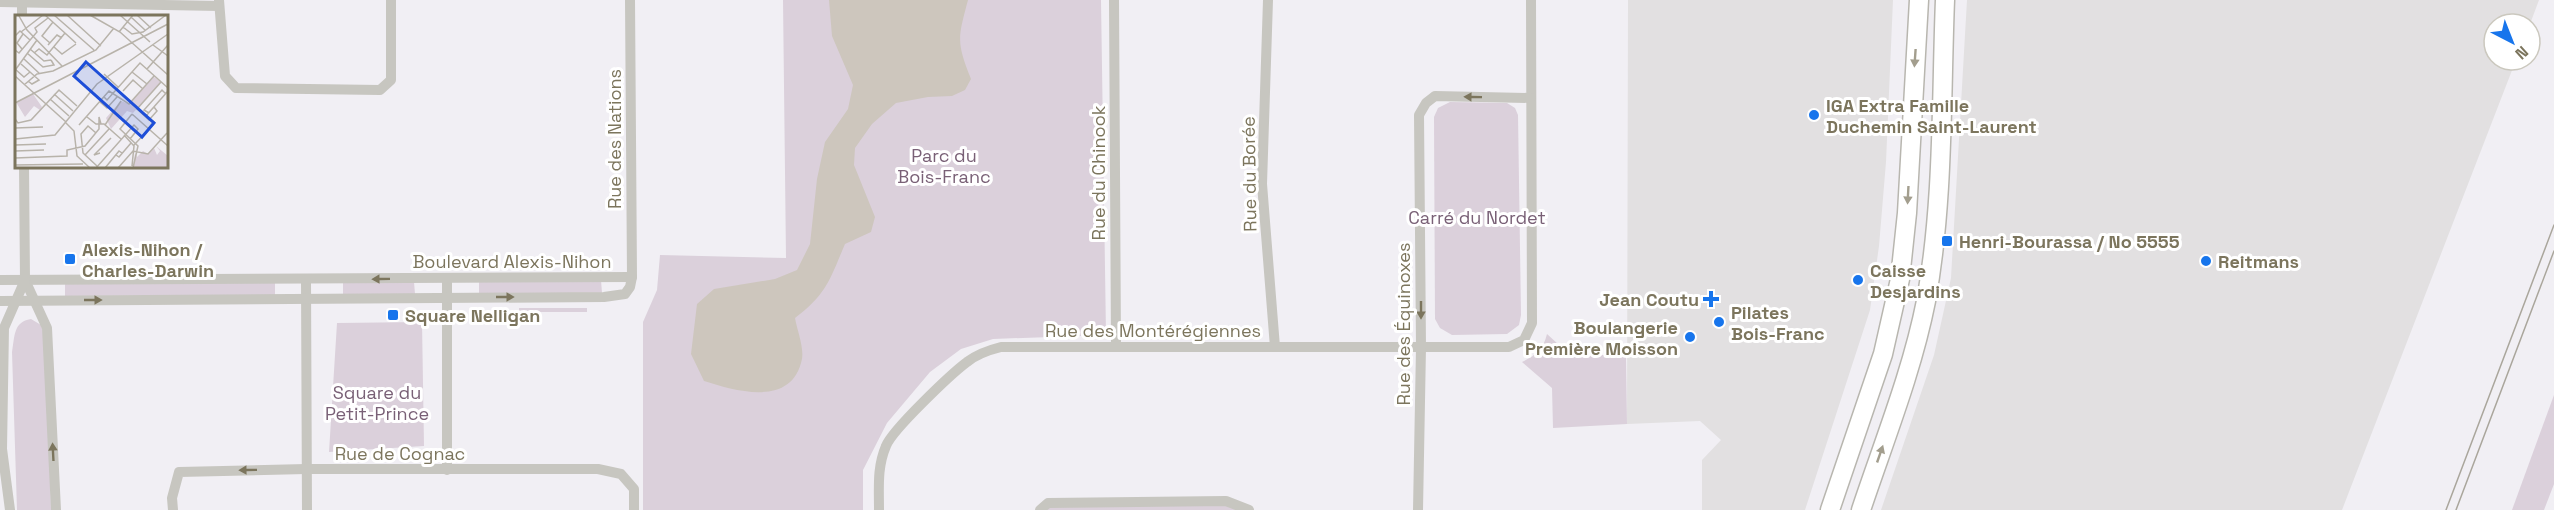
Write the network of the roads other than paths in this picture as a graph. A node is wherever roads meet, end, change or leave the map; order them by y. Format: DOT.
graph roads {
  1 [pos="391,0"];
  2 [pos="630,0"];
  3 [pos="1114,0"];
  4 [pos="1268,0"];
  5 [pos="1531,0"];
  6 [pos="1919,0"];
  7 [pos="1945,0"];
  8 [pos="22,1"];
  9 [pos="0,2"];
  10 [pos="219,3"];
  11 [pos="1531,98"];
  12 [pos="24,168"];
  13 [pos="632,277"];
  14 [pos="447,278"];
  15 [pos="306,279"];
  16 [pos="0,280"];
  17 [pos="24,280"];
  18 [pos="447,297"];
  19 [pos="306,300"];
  20 [pos="0,301"];
  21 [pos="16,301"];
  22 [pos="34,301"];
  23 [pos="1116,347"];
  24 [pos="1275,347"];
  25 [pos="1421,347"];
  26 [pos="1,449"];
  27 [pos="306,469"];
  28 [pos="447,470"];
  29 [pos="10,510"];
  30 [pos="56,510"];
  31 [pos="173,510"];
  32 [pos="307,510"];
  33 [pos="634,510"];
  34 [pos="879,510"];
  35 [pos="1040,510"];
  36 [pos="1249,510"];
  37 [pos="1418,510"];
  38 [pos="1830,510"];
  39 [pos="1862,510"];
  1 -- 10 [label="street"];
  2 -- 13 [label="street, Rue des Nations"];
  3 -- 23 [label="street, Rue du Chinook"];
  4 -- 24 [label="street, Rue du Borée"];
  5 -- 11 [label="street"];
  6 -- 38 [label="main road, one-way"];
  39 -- 7 [label="main road, one-way"];
  8 -- 9 [label="street"];
  8 -- 10 [label="street"];
  11 -- 25 [label="street, Rue des Montérégiennes"];
  11 -- 25 [label="street, Rue des Équinoxes, one-way"];
  12 -- 17 [label="street"];
  13 -- 14 [label="street, Boulevard Alexis-Nihon"];
  18 -- 13 [label="street, Boulevard Alexis-Nihon, one-way"];
  14 -- 15 [label="street, Boulevard Alexis-Nihon, one-way"];
  14 -- 18 [label="street"];
  15 -- 17 [label="street, Boulevard Alexis-Nihon"];
  15 -- 19 [label="street"];
  16 -- 17 [label="street, Boulevard Alexis-Nihon"];
  17 -- 21 [label="street"];
  17 -- 22 [label="street"];
  18 -- 19 [label="street, Boulevard Alexis-Nihon"];
  18 -- 28 [label="street"];
  22 -- 19 [label="street, Boulevard Alexis-Nihon, one-way"];
  19 -- 27 [label="street"];
  20 -- 21 [label="street, Boulevard Alexis-Nihon"];
  21 -- 22 [label="street, Boulevard Alexis-Nihon"];
  21 -- 26 [label="street"];
  30 -- 22 [label="street, one-way"];
  23 -- 24 [label="street, Rue des Montérégiennes"];
  23 -- 34 [label="street, Rue des Montérégiennes"];
  24 -- 25 [label="street, Rue des Montérégiennes"];
  25 -- 37 [label="street, Rue des Équinoxes"];
  26 -- 29 [label="street"];
  27 -- 28 [label="street, Rue de Cognac"];
  27 -- 31 [label="street, Rue de Cognac, one-way"];
  27 -- 32 [label="street"];
  28 -- 33 [label="street, Rue de Cognac"];
  35 -- 36 [label="street"];
}
